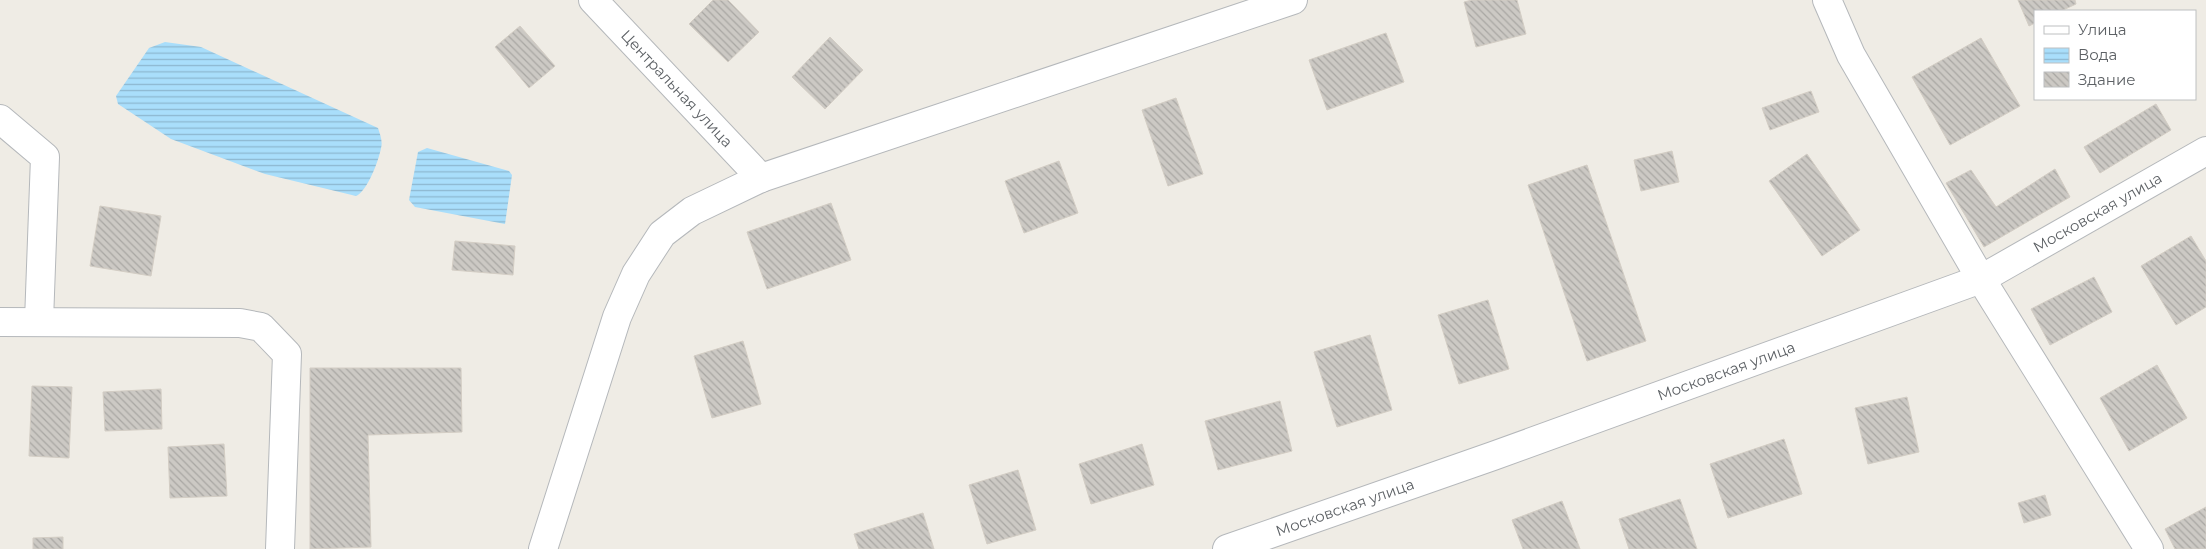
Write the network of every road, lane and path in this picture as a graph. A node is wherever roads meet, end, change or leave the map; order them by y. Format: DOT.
graph roads {
  1 [pos="593,0"];
  2 [pos="1293,0"];
  3 [pos="1827,0"];
  4 [pos="0,119"];
  5 [pos="2206,152"];
  6 [pos="761,178"];
  7 [pos="1981,279"];
  8 [pos="39,321"];
  9 [pos="0,322"];
  10 [pos="280,549"];
  11 [pos="543,549"];
  12 [pos="1227,549"];
  13 [pos="2149,549"];
  1 -- 6 [label="street, Центральная улица"];
  2 -- 6 [label="street"];
  3 -- 7 [label="street"];
  4 -- 8 [label="street"];
  5 -- 7 [label="street, Московская улица"];
  6 -- 11 [label="street"];
  7 -- 12 [label="street, Московская улица"];
  7 -- 13 [label="street"];
  8 -- 9 [label="street"];
  8 -- 10 [label="street"];
}
